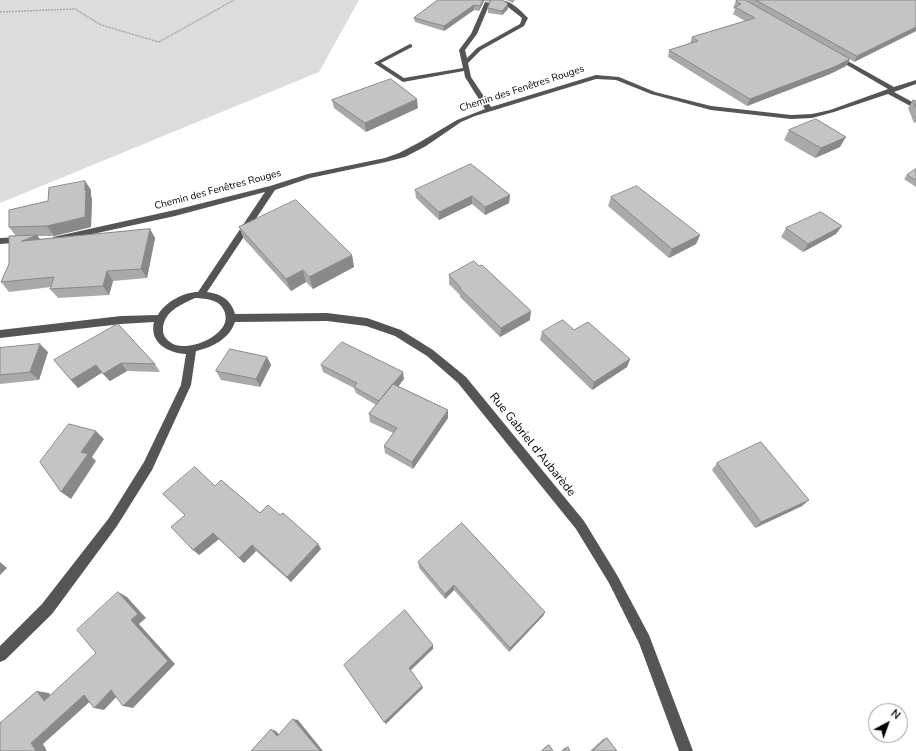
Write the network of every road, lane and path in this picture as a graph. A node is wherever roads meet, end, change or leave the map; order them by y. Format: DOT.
graph roads {
  1 [pos="234,0"];
  2 [pos="502,0"];
  3 [pos="487,3"];
  4 [pos="0,12"];
  5 [pos="410,46"];
  6 [pos="832,54"];
  7 [pos="466,66"];
  8 [pos="916,82"];
  9 [pos="891,91"];
  10 [pos="916,107"];
  11 [pos="489,110"];
  12 [pos="272,188"];
  13 [pos="33,240"];
  14 [pos="47,240"];
  15 [pos="0,241"];
  16 [pos="201,295"];
  17 [pos="160,318"];
  18 [pos="231,318"];
  19 [pos="0,334"];
  20 [pos="192,349"];
  21 [pos="0,655"];
  22 [pos="686,751"];
  1 -- 4 [label="path"];
  2 -- 7 [label="street"];
  3 -- 7 [label="street"];
  5 -- 7 [label="street"];
  6 -- 9 [label="street"];
  7 -- 11 [label="street"];
  8 -- 9 [label="street, Chemin des Fenêtres Rouges"];
  9 -- 10 [label="street"];
  9 -- 11 [label="street, Chemin des Fenêtres Rouges"];
  11 -- 12 [label="street, Chemin des Fenêtres Rouges"];
  12 -- 14 [label="street, Chemin des Fenêtres Rouges"];
  12 -- 16 [label="street"];
  13 -- 15 [label="street"];
  16 -- 17 [label="street"];
  16 -- 18 [label="street"];
  17 -- 19 [label="street"];
  17 -- 20 [label="street"];
  18 -- 20 [label="street"];
  18 -- 22 [label="street, Rue Gabriel d'Aubarède"];
  20 -- 21 [label="street"];
}
